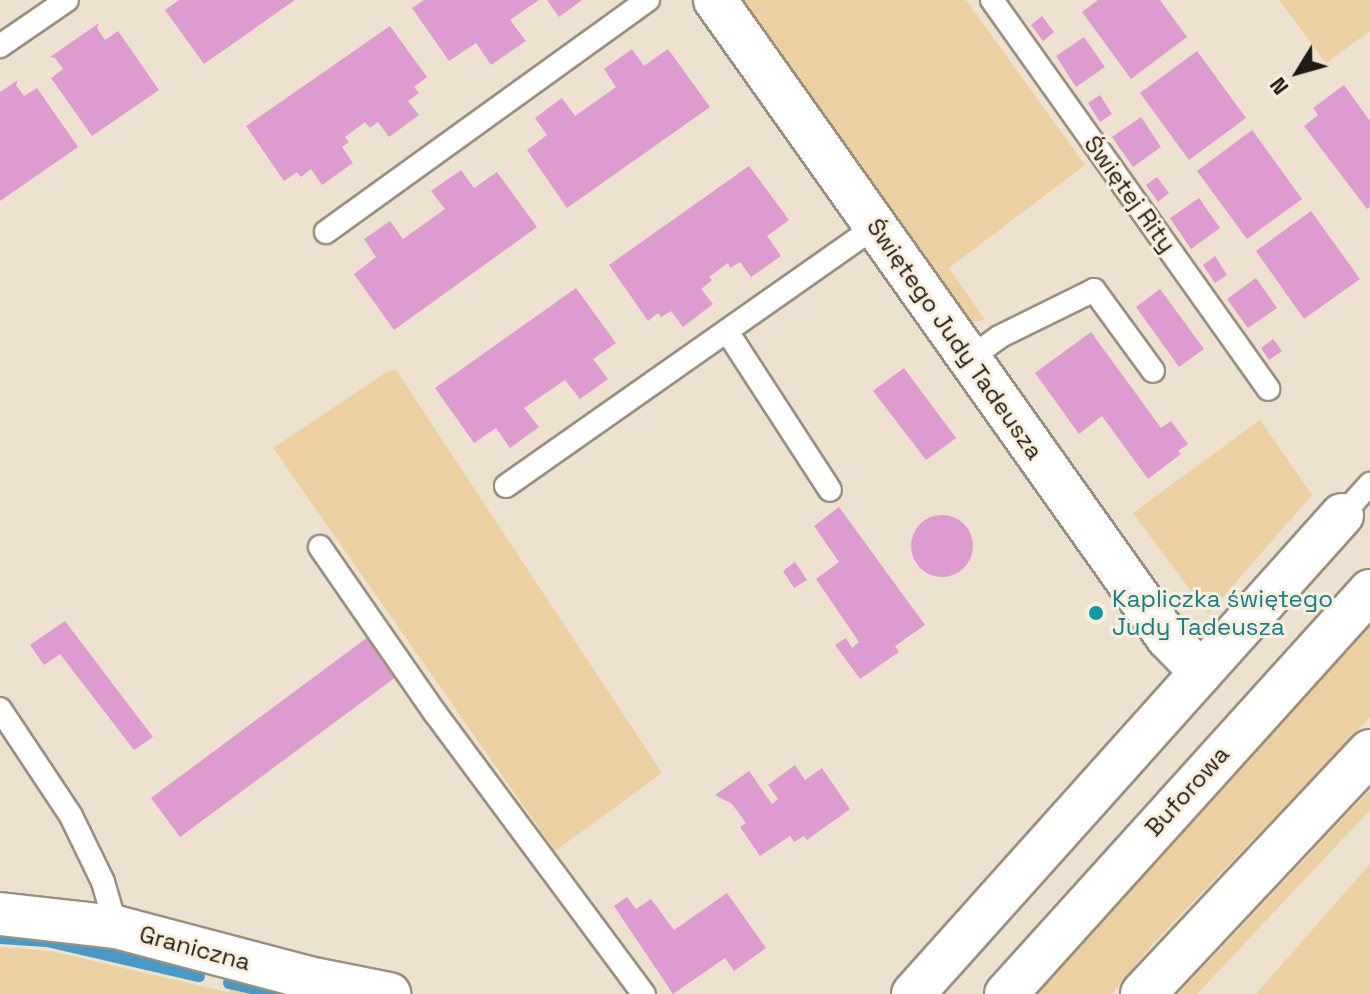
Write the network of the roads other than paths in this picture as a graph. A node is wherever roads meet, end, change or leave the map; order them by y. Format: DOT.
graph roads {
  1 [pos="67,0"];
  2 [pos="648,0"];
  3 [pos="715,0"];
  4 [pos="992,0"];
  5 [pos="0,46"];
  6 [pos="875,227"];
  7 [pos="326,232"];
  8 [pos="728,333"];
  9 [pos="969,359"];
  10 [pos="1153,371"];
  11 [pos="1268,389"];
  12 [pos="1370,484"];
  13 [pos="506,486"];
  14 [pos="830,490"];
  15 [pos="1342,515"];
  16 [pos="320,547"];
  17 [pos="1370,591"];
  18 [pos="1201,672"];
  19 [pos="0,709"];
  20 [pos="1370,752"];
  21 [pos="0,914"];
  22 [pos="116,927"];
  23 [pos="389,994"];
  24 [pos="644,994"];
  25 [pos="913,994"];
  26 [pos="1006,994"];
  27 [pos="1143,994"];
  1 -- 5 [label="lane"];
  2 -- 7 [label="lane"];
  3 -- 6 [label="street, Świętego Judy Tadeusza"];
  4 -- 11 [label="lane, Świętej Rity"];
  6 -- 8 [label="lane"];
  6 -- 9 [label="street, Świętego Judy Tadeusza"];
  8 -- 13 [label="lane"];
  8 -- 14 [label="lane"];
  9 -- 10 [label="lane"];
  9 -- 18 [label="street, Świętego Judy Tadeusza"];
  12 -- 15 [label="lane"];
  15 -- 18 [label="street"];
  16 -- 24 [label="lane"];
  17 -- 26 [label="street, Buforowa"];
  18 -- 25 [label="street"];
  19 -- 22 [label="lane"];
  20 -- 27 [label="main road"];
  21 -- 22 [label="street, Graniczna"];
  22 -- 23 [label="street, Graniczna"];
}
